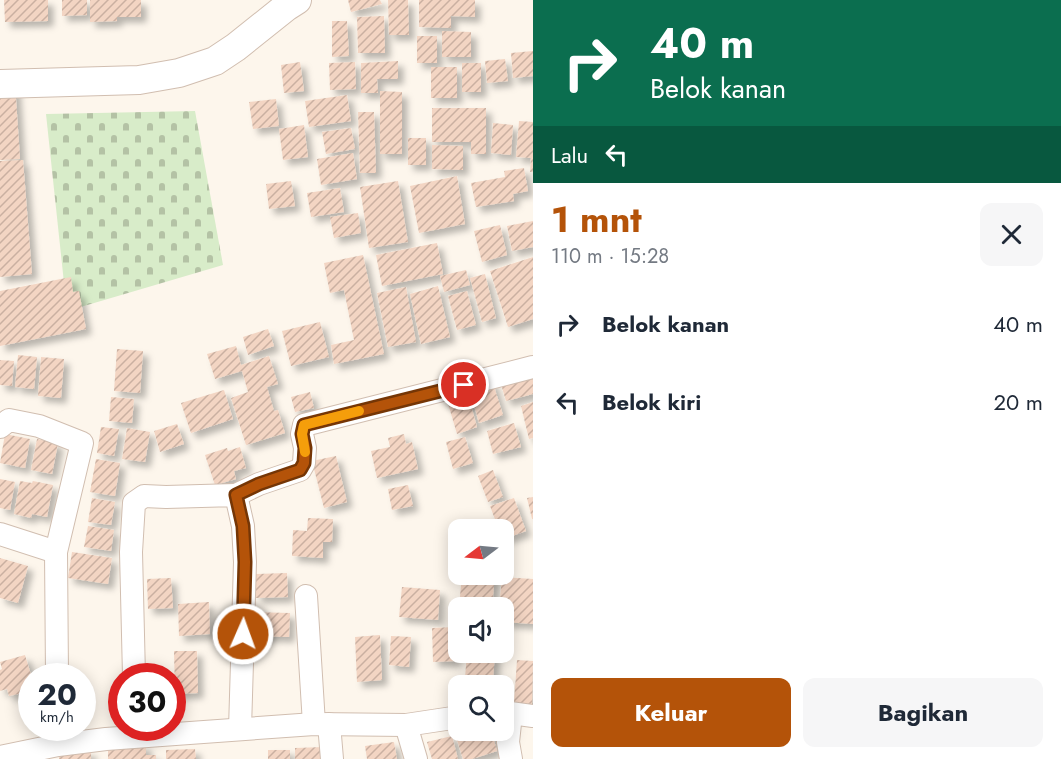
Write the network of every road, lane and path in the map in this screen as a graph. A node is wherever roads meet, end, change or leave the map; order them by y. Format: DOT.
graph roads {
  1 [pos="297,0"];
  2 [pos="0,84"];
  3 [pos="533,368"];
  4 [pos="0,427"];
  5 [pos="236,495"];
  6 [pos="0,534"];
  7 [pos="56,552"];
  8 [pos="306,596"];
  9 [pos="57,663"];
  10 [pos="134,663"];
  11 [pos="516,714"];
  12 [pos="448,719"];
  13 [pos="321,724"];
  14 [pos="406,725"];
  15 [pos="240,729"];
  16 [pos="186,731"];
  17 [pos="44,741"];
  18 [pos="76,741"];
  19 [pos="120,741"];
  20 [pos="106,749"];
  21 [pos="0,757"];
  22 [pos="332,759"];
  23 [pos="416,759"];
  24 [pos="511,759"];
  1 -- 2 [label="street"];
  3 -- 5 [label="street"];
  4 -- 7 [label="street"];
  5 -- 10 [label="street"];
  5 -- 15 [label="street"];
  6 -- 7 [label="street"];
  7 -- 9 [label="street"];
  8 -- 13 [label="street"];
  11 -- 24 [label="street"];
  12 -- 14 [label="street"];
  13 -- 14 [label="street"];
  13 -- 15 [label="street"];
  13 -- 22 [label="street"];
  14 -- 23 [label="street"];
  15 -- 16 [label="street"];
  17 -- 21 [label="street"];
  18 -- 20 [label="street"];
  19 -- 20 [label="street"];
}
